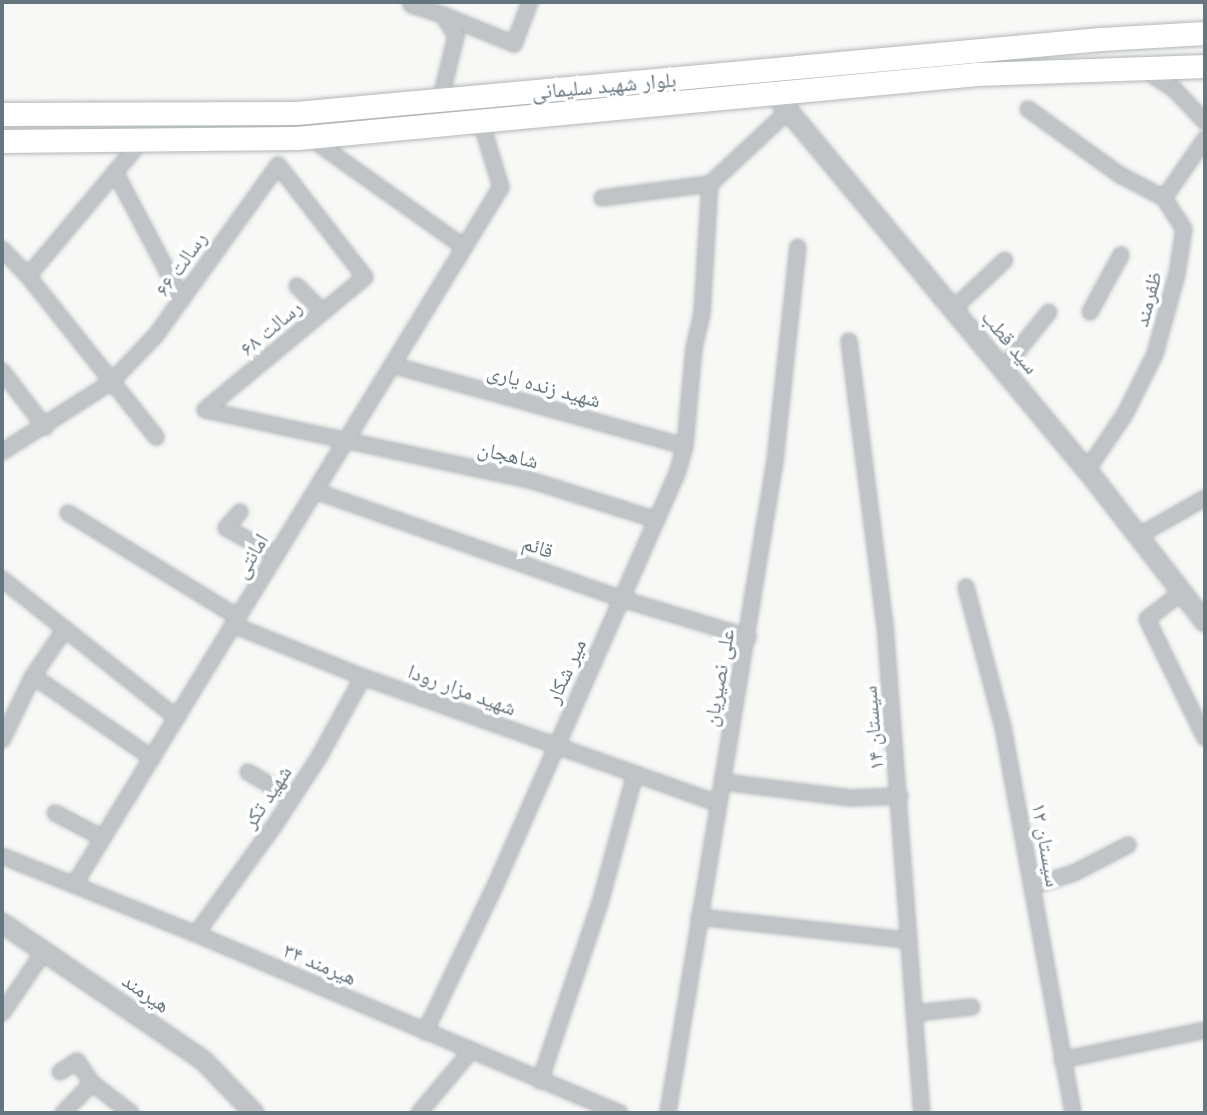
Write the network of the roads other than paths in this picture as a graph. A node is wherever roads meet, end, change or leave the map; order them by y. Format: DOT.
graph roads {
  1 [pos="410,2"];
  2 [pos="530,2"];
  3 [pos="443,15"];
  4 [pos="1205,33"];
  5 [pos="1205,66"];
  6 [pos="1139,67"];
  7 [pos="440,101"];
  8 [pos="782,103"];
  9 [pos="1028,110"];
  10 [pos="2,114"];
  11 [pos="481,122"];
  12 [pos="1205,122"];
  13 [pos="309,137"];
  14 [pos="1205,139"];
  15 [pos="142,140"];
  16 [pos="2,141"];
  17 [pos="278,165"];
  18 [pos="115,172"];
  19 [pos="710,184"];
  20 [pos="602,198"];
  21 [pos="1164,198"];
  22 [pos="464,247"];
  23 [pos="798,247"];
  24 [pos="2,249"];
  25 [pos="1121,255"];
  26 [pos="1005,260"];
  27 [pos="28,276"];
  28 [pos="297,286"];
  29 [pos="182,299"];
  30 [pos="953,309"];
  31 [pos="323,312"];
  32 [pos="1049,312"];
  33 [pos="1090,312"];
  34 [pos="849,341"];
  35 [pos="392,365"];
  36 [pos="1003,369"];
  37 [pos="2,371"];
  38 [pos="111,382"];
  39 [pos="44,427"];
  40 [pos="156,437"];
  41 [pos="346,441"];
  42 [pos="685,446"];
  43 [pos="2,452"];
  44 [pos="1087,470"];
  45 [pos="315,491"];
  46 [pos="1205,498"];
  47 [pos="240,512"];
  48 [pos="68,513"];
  49 [pos="657,520"];
  50 [pos="1138,536"];
  51 [pos="276,555"];
  52 [pos="2,579"];
  53 [pos="966,587"];
  54 [pos="1182,592"];
  55 [pos="622,599"];
  56 [pos="236,621"];
  57 [pos="1205,621"];
  58 [pos="65,629"];
  59 [pos="748,637"];
  60 [pos="33,676"];
  61 [pos="363,677"];
  62 [pos="177,718"];
  63 [pos="1205,738"];
  64 [pos="2,740"];
  65 [pos="555,746"];
  66 [pos="152,758"];
  67 [pos="248,772"];
  68 [pos="635,774"];
  69 [pos="723,782"];
  70 [pos="900,796"];
  71 [pos="292,798"];
  72 [pos="719,804"];
  73 [pos="55,813"];
  74 [pos="103,838"];
  75 [pos="1128,845"];
  76 [pos="2,856"];
  77 [pos="74,885"];
  78 [pos="1032,886"];
  79 [pos="699,917"];
  80 [pos="2,923"];
  81 [pos="196,934"];
  82 [pos="909,940"];
  83 [pos="45,950"];
  84 [pos="972,1007"];
  85 [pos="2,1013"];
  86 [pos="915,1013"];
  87 [pos="1205,1030"];
  88 [pos="425,1032"];
  89 [pos="470,1052"];
  90 [pos="1062,1060"];
  91 [pos="60,1072"];
  92 [pos="540,1082"];
  93 [pos="92,1083"];
  94 [pos="615,1112"];
  95 [pos="63,1113"];
  96 [pos="131,1113"];
  97 [pos="254,1113"];
  98 [pos="419,1113"];
  99 [pos="668,1113"];
  100 [pos="922,1113"];
  101 [pos="1073,1113"];
  1 -- 3 [label="street"];
  2 -- 3 [label="street"];
  3 -- 7 [label="street"];
  4 -- 7 [label="main road, بلوار شهید سلیمانی"];
  5 -- 6 [label="main road, بلوار شهید سلیمانی"];
  6 -- 8 [label="main road, بلوار شهید سلیمانی"];
  6 -- 12 [label="street"];
  7 -- 10 [label="main road, بلوار شهید سلیمانی"];
  8 -- 11 [label="main road, بلوار شهید سلیمانی"];
  8 -- 19 [label="street"];
  8 -- 30 [label="street, سید قطب"];
  9 -- 21 [label="street"];
  11 -- 13 [label="main road, بلوار شهید سلیمانی"];
  11 -- 22 [label="street, امانتی"];
  13 -- 15 [label="main road, بلوار شهید سلیمانی"];
  13 -- 22 [label="street"];
  14 -- 21 [label="street"];
  15 -- 16 [label="main road, بلوار شهید سلیمانی"];
  15 -- 18 [label="street"];
  17 -- 29 [label="street, رسالت ۶۶"];
  17 -- 31 [label="street, رسالت ۶۸"];
  18 -- 27 [label="street"];
  18 -- 29 [label="street"];
  19 -- 20 [label="street"];
  19 -- 42 [label="street, میر شکار"];
  21 -- 44 [label="street, ظفرمند"];
  22 -- 35 [label="street, امانتی"];
  23 -- 59 [label="street, علی نصیریان"];
  24 -- 27 [label="street"];
  25 -- 33 [label="street"];
  26 -- 30 [label="street"];
  27 -- 38 [label="street"];
  28 -- 31 [label="street"];
  29 -- 38 [label="street, رسالت ۶۶"];
  30 -- 36 [label="street, سید قطب"];
  31 -- 41 [label="street, رسالت ۶۸"];
  32 -- 36 [label="street"];
  34 -- 70 [label="street, سیستان ۱۴"];
  35 -- 41 [label="street, امانتی"];
  35 -- 42 [label="street, شهید زنده یاری"];
  36 -- 44 [label="street, سید قطب"];
  37 -- 39 [label="street"];
  38 -- 39 [label="street, رسالت ۶۶"];
  38 -- 40 [label="street"];
  39 -- 43 [label="street, رسالت ۶۶"];
  41 -- 45 [label="street, امانتی"];
  41 -- 49 [label="street, شاهجان"];
  42 -- 49 [label="street, میر شکار"];
  44 -- 50 [label="street, سید قطب"];
  45 -- 51 [label="street, امانتی"];
  45 -- 55 [label="street, قائم"];
  46 -- 50 [label="street"];
  47 -- 51 [label="street"];
  48 -- 56 [label="street, شهید مزار رودا"];
  49 -- 55 [label="street, میر شکار"];
  50 -- 54 [label="street, سید قطب"];
  51 -- 56 [label="street, امانتی"];
  52 -- 58 [label="street"];
  53 -- 78 [label="street, سیستان ۱۲"];
  54 -- 57 [label="street, سید قطب"];
  54 -- 63 [label="street"];
  55 -- 59 [label="street, قائم"];
  55 -- 65 [label="street, میر شکار"];
  56 -- 61 [label="street, شهید مزار رودا"];
  56 -- 62 [label="street, امانتی"];
  58 -- 60 [label="street"];
  58 -- 62 [label="street"];
  59 -- 69 [label="street, علی نصیریان"];
  60 -- 64 [label="street"];
  60 -- 66 [label="street"];
  61 -- 65 [label="street, شهید مزار رودا"];
  61 -- 71 [label="street, شهید تکر"];
  62 -- 66 [label="street, امانتی"];
  65 -- 68 [label="street, شهید مزار رودا"];
  65 -- 88 [label="street, میر شکار"];
  66 -- 74 [label="street, امانتی"];
  67 -- 71 [label="street"];
  68 -- 72 [label="street, شهید مزار رودا"];
  68 -- 92 [label="street"];
  69 -- 70 [label="street"];
  69 -- 72 [label="street, علی نصیریان"];
  70 -- 82 [label="street, سیستان ۱۴"];
  71 -- 81 [label="street, شهید تکر"];
  72 -- 79 [label="street, علی نصیریان"];
  73 -- 74 [label="street"];
  74 -- 77 [label="street, امانتی"];
  75 -- 78 [label="street"];
  76 -- 77 [label="street, هیرمند ۳۴"];
  77 -- 81 [label="street, هیرمند ۳۴"];
  78 -- 90 [label="street, سیستان ۱۲"];
  79 -- 82 [label="street"];
  79 -- 99 [label="street, علی نصیریان"];
  80 -- 83 [label="street, هیرمند"];
  81 -- 88 [label="street, هیرمند ۳۴"];
  82 -- 86 [label="street, سیستان ۱۴"];
  83 -- 85 [label="street"];
  83 -- 97 [label="street, هیرمند"];
  84 -- 86 [label="street"];
  86 -- 100 [label="street, سیستان ۱۴"];
  87 -- 90 [label="street"];
  88 -- 89 [label="street, هیرمند ۳۴"];
  89 -- 92 [label="street, هیرمند ۳۴"];
  89 -- 98 [label="street"];
  90 -- 101 [label="street, سیستان ۱۲"];
  91 -- 93 [label="street"];
  92 -- 94 [label="street, هیرمند ۳۴"];
  93 -- 95 [label="street"];
  93 -- 96 [label="street"];
}
